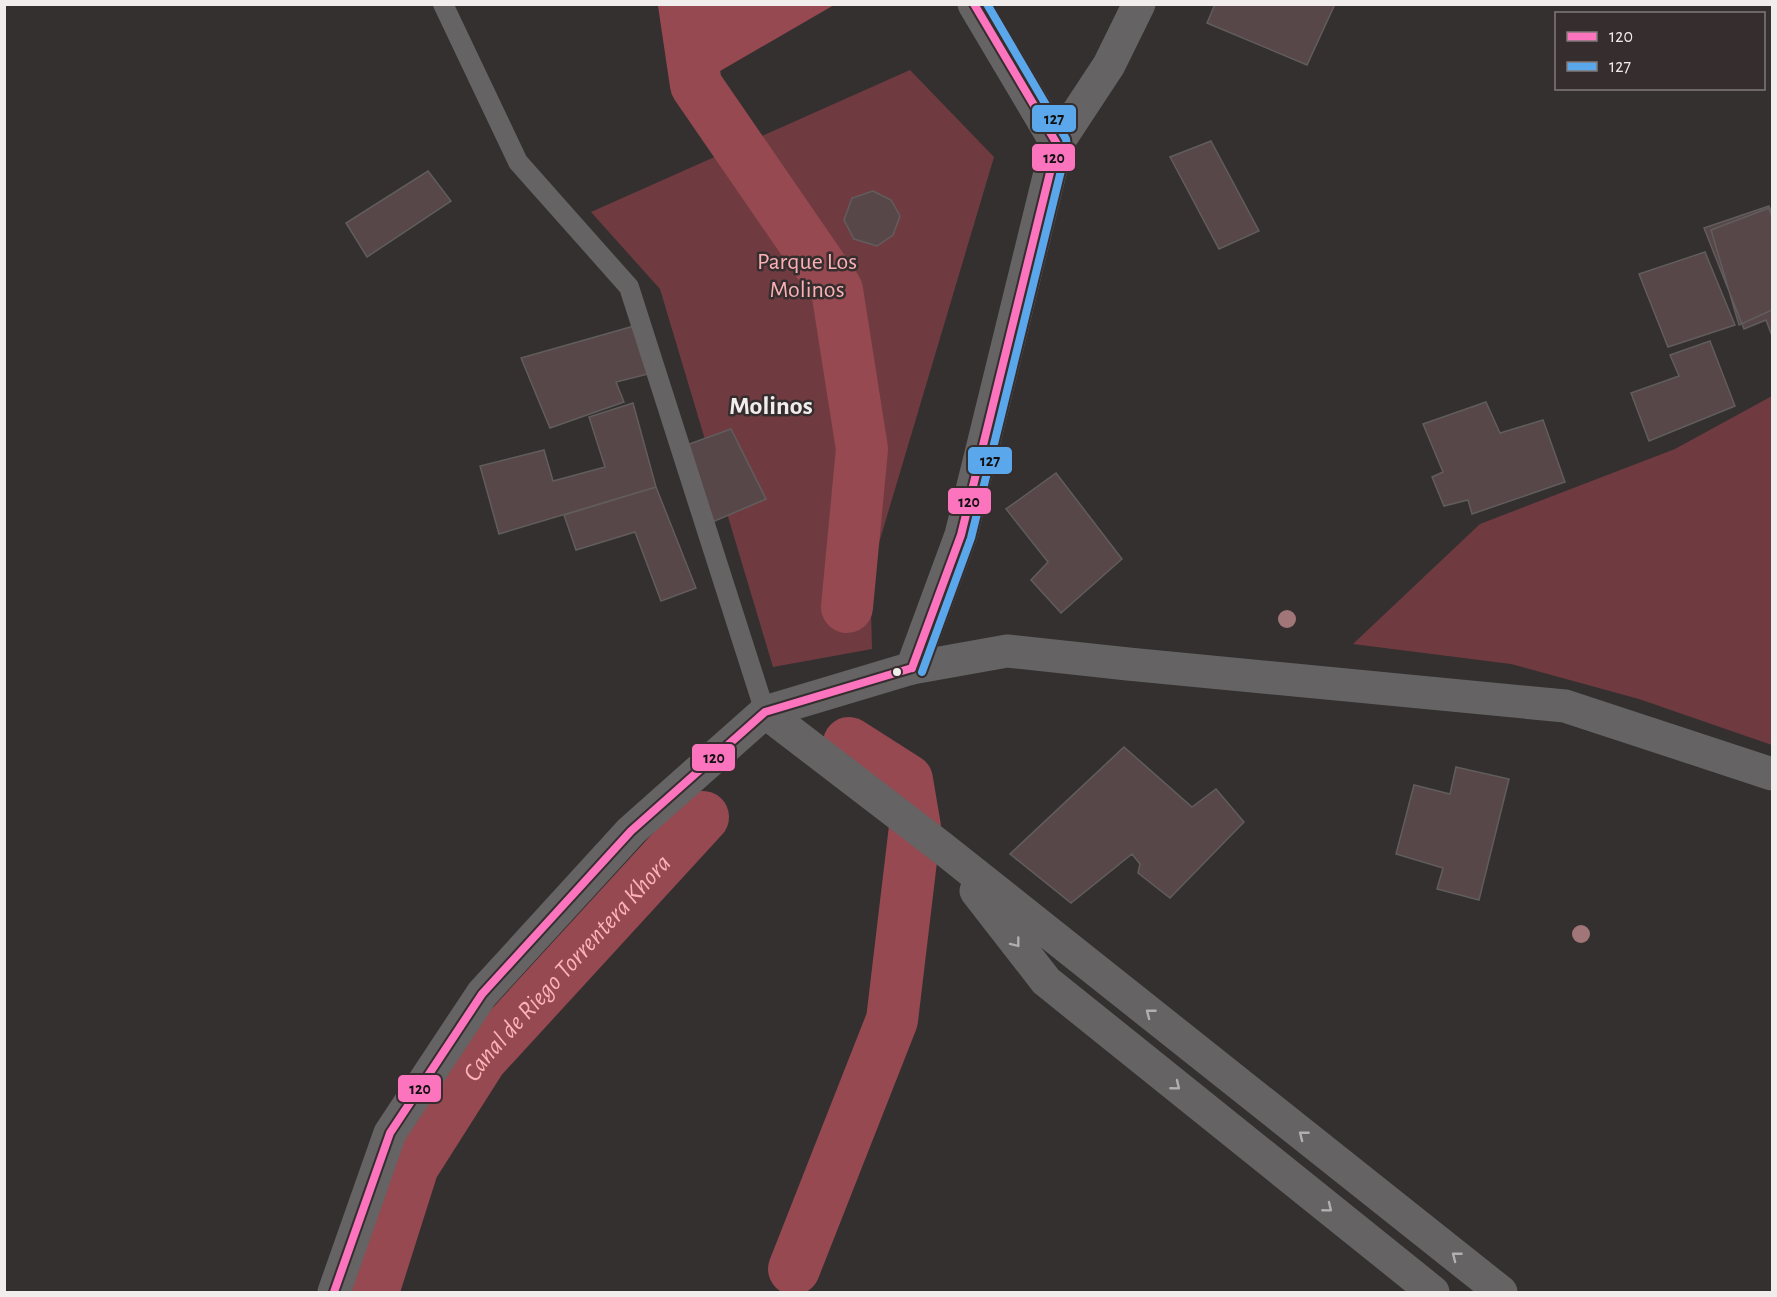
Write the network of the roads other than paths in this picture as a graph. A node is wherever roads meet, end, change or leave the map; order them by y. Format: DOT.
graph roads {
  1 [pos="443,4"];
  2 [pos="974,4"];
  3 [pos="1139,4"];
  4 [pos="1057,144"];
  5 [pos="912,668"];
  6 [pos="765,712"];
  7 [pos="1773,774"];
  8 [pos="941,847"];
  9 [pos="334,1293"];
  10 [pos="1433,1293"];
  11 [pos="1501,1293"];
  1 -- 6 [label="lane"];
  2 -- 4 [label="street"];
  3 -- 4 [label="street"];
  4 -- 5 [label="street"];
  5 -- 6 [label="street"];
  5 -- 7 [label="street"];
  6 -- 8 [label="street"];
  6 -- 9 [label="street"];
  8 -- 10 [label="street, one-way"];
  11 -- 8 [label="street, one-way"];
}
